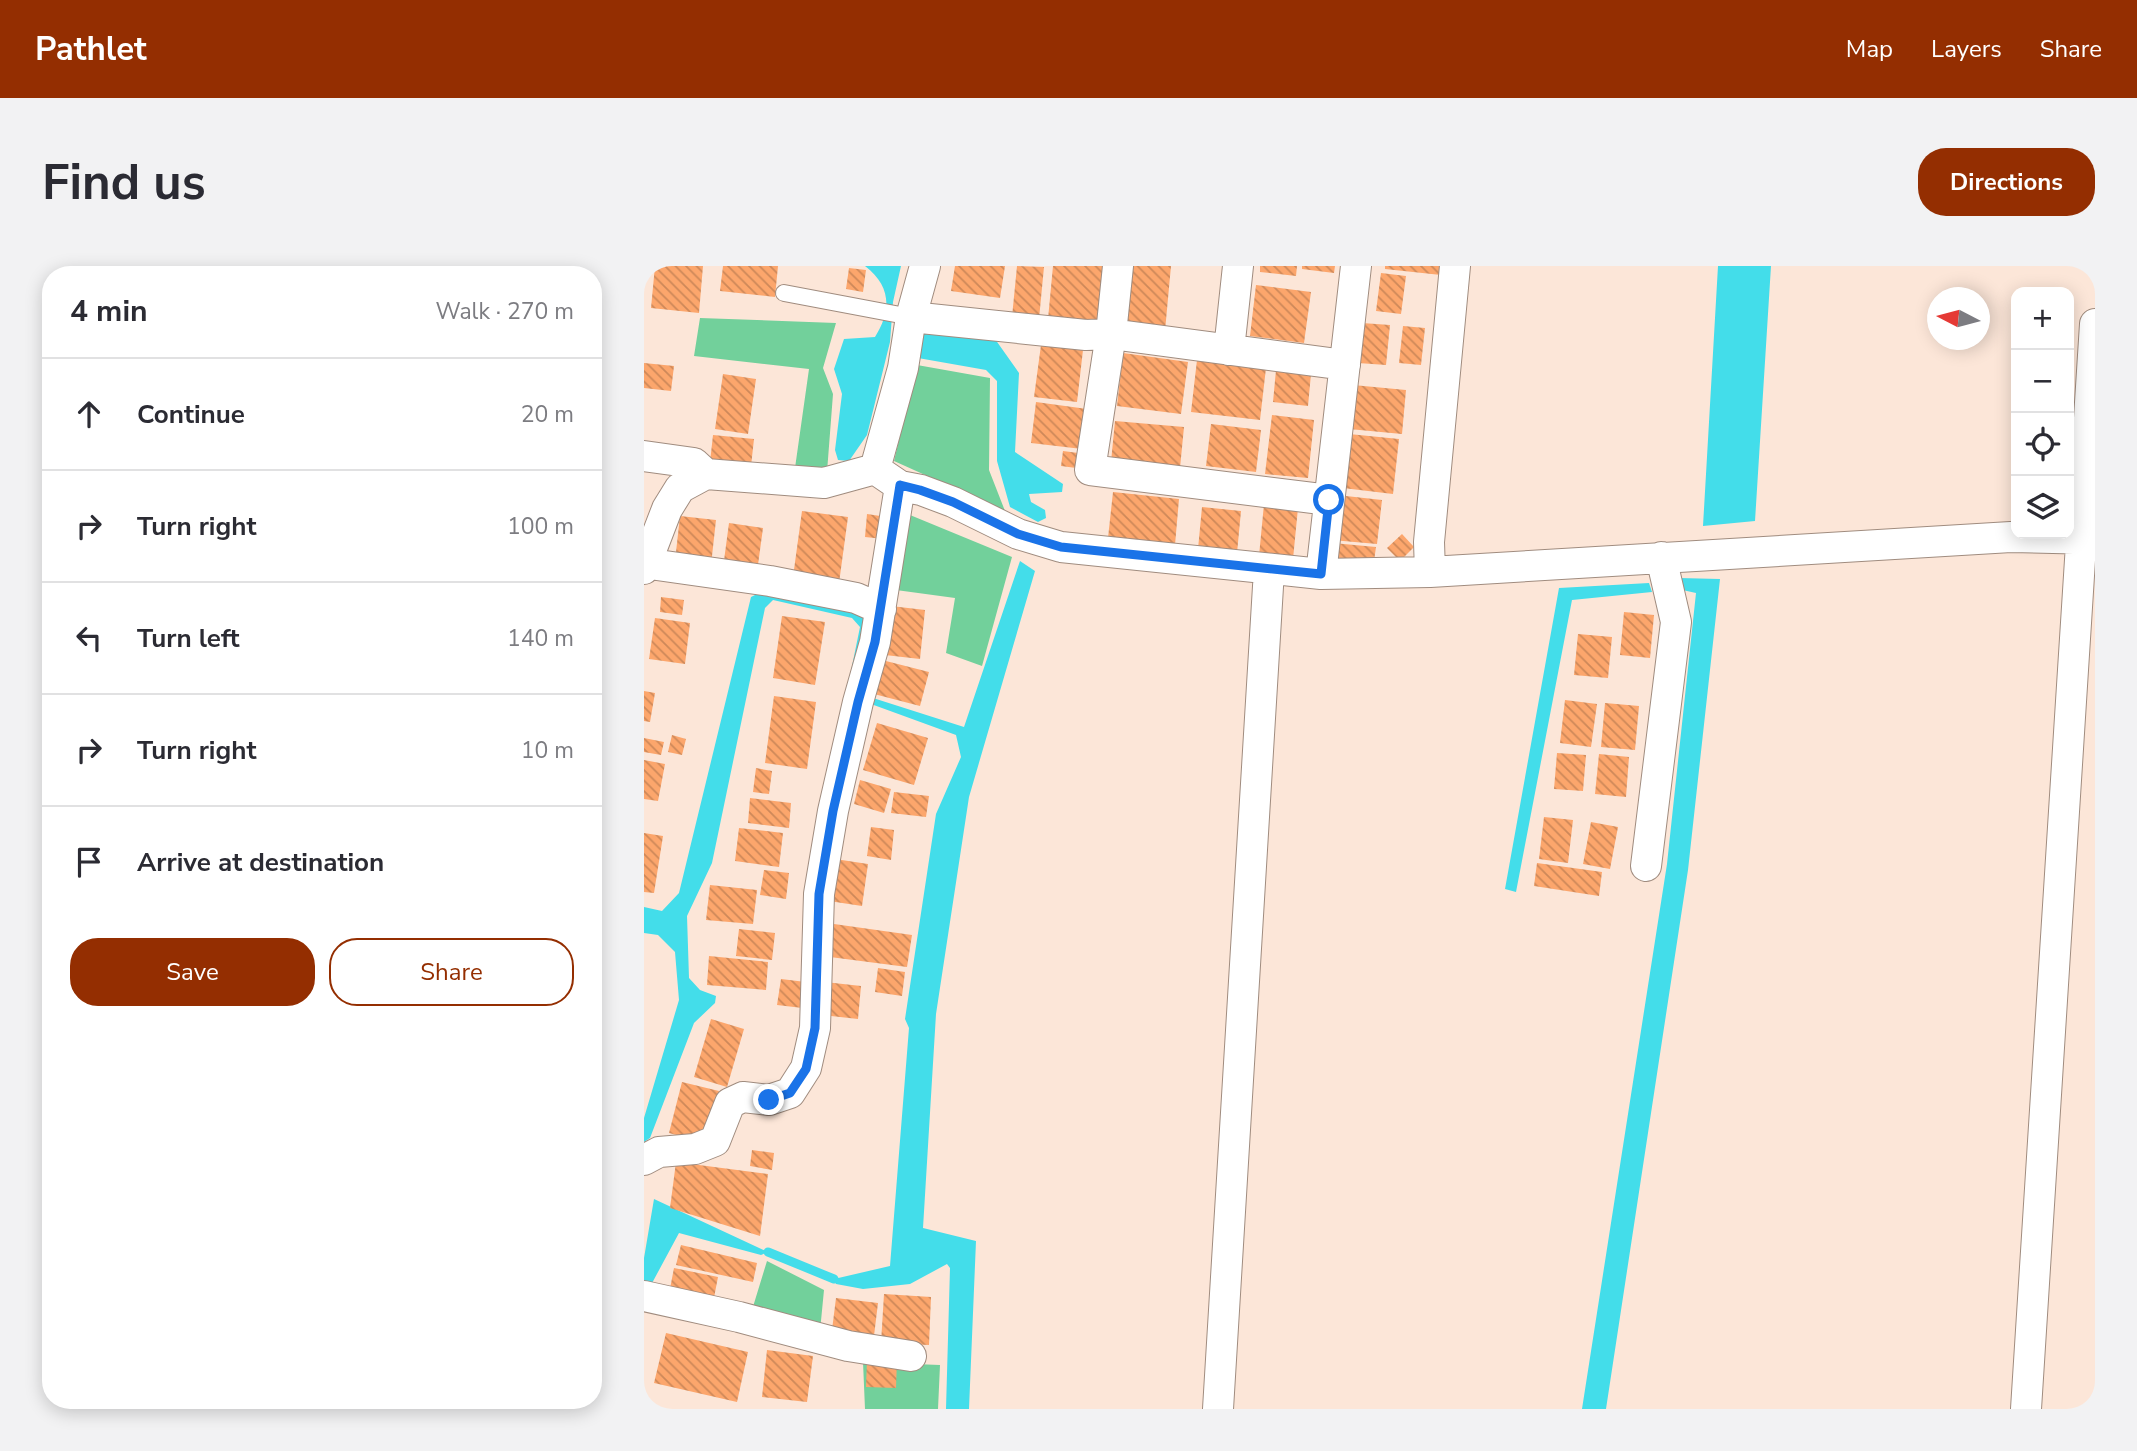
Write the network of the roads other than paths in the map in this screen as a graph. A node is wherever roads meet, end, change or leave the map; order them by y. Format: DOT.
graph roads {
  1 [pos="925,266"];
  2 [pos="1118,266"];
  3 [pos="1238,266"];
  4 [pos="1356,266"];
  5 [pos="1455,266"];
  6 [pos="784,293"];
  7 [pos="911,317"];
  8 [pos="2095,324"];
  9 [pos="1111,334"];
  10 [pos="1229,350"];
  11 [pos="1345,365"];
  12 [pos="644,456"];
  13 [pos="875,469"];
  14 [pos="706,474"];
  15 [pos="900,485"];
  16 [pos="1329,500"];
  17 [pos="2089,539"];
  18 [pos="1661,557"];
  19 [pos="645,565"];
  20 [pos="1269,570"];
  21 [pos="1430,572"];
  22 [pos="1321,574"];
  23 [pos="881,609"];
  24 [pos="1647,866"];
  25 [pos="644,1160"];
  26 [pos="648,1297"];
  27 [pos="911,1356"];
  28 [pos="1219,1409"];
  29 [pos="2026,1409"];
  1 -- 7 [label="street"];
  2 -- 9 [label="street"];
  3 -- 10 [label="street"];
  4 -- 11 [label="street"];
  5 -- 21 [label="street"];
  6 -- 7 [label="lane"];
  7 -- 9 [label="street"];
  7 -- 13 [label="street"];
  8 -- 17 [label="street"];
  9 -- 10 [label="street"];
  9 -- 16 [label="street"];
  10 -- 11 [label="street"];
  11 -- 16 [label="street"];
  12 -- 14 [label="street"];
  13 -- 14 [label="street"];
  13 -- 15 [label="street"];
  14 -- 19 [label="street"];
  15 -- 20 [label="street"];
  15 -- 23 [label="street"];
  16 -- 22 [label="street"];
  17 -- 18 [label="street"];
  17 -- 29 [label="street"];
  18 -- 21 [label="street"];
  18 -- 24 [label="street"];
  19 -- 23 [label="street"];
  20 -- 22 [label="street"];
  20 -- 28 [label="street"];
  21 -- 22 [label="street"];
  23 -- 25 [label="street"];
  26 -- 27 [label="street"];
}
